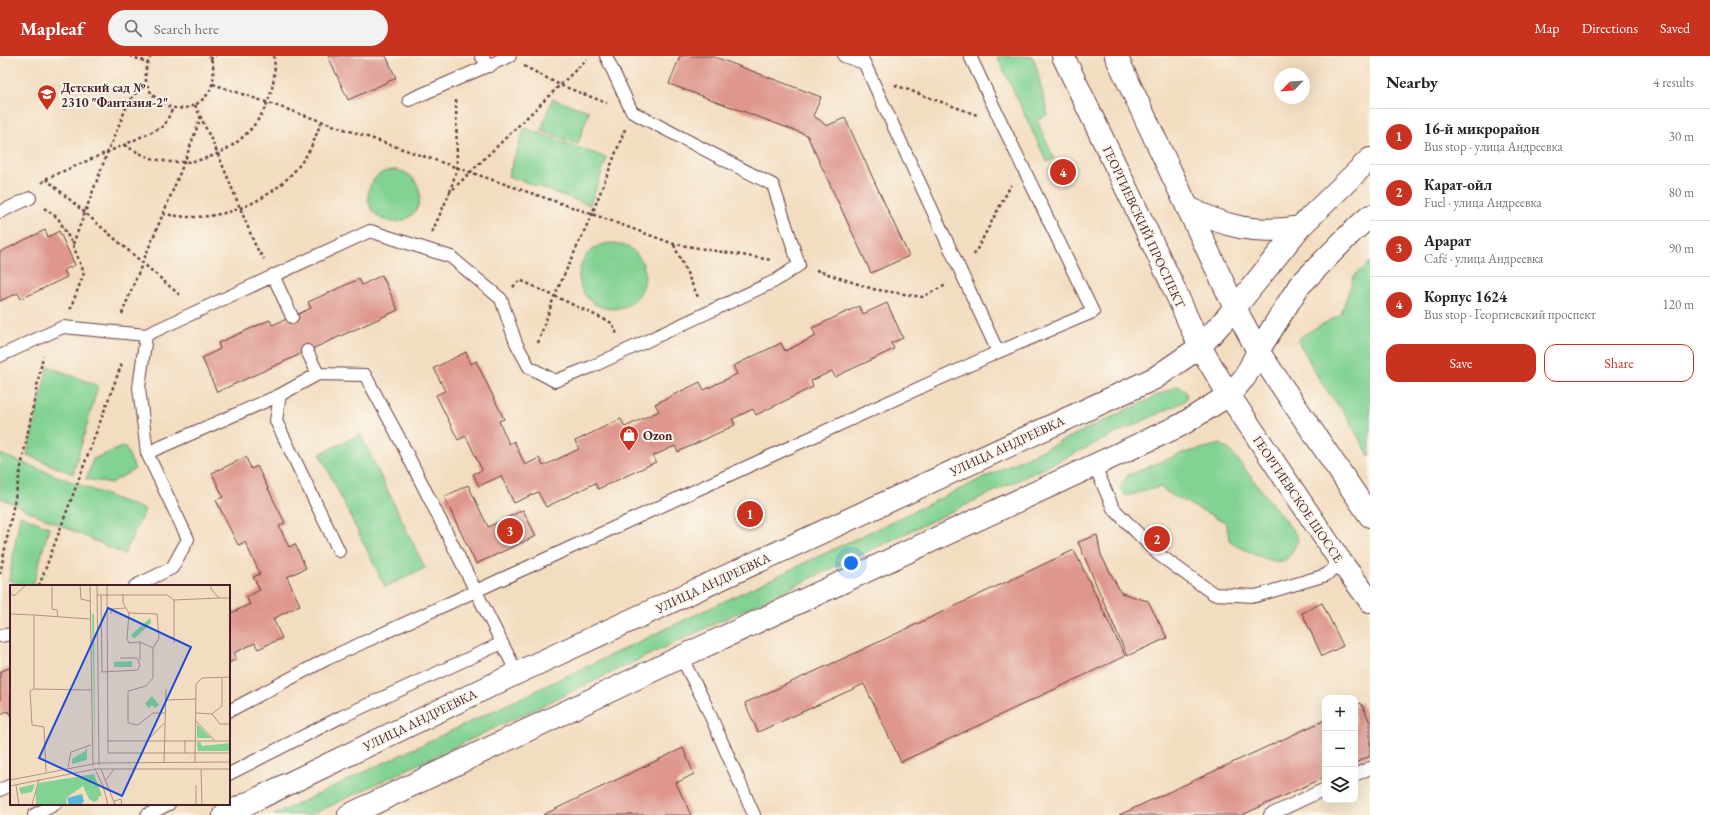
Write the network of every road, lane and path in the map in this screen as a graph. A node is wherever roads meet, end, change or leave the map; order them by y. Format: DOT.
graph roads {
  1 [pos="130,56"];
  2 [pos="151,56"];
  3 [pos="216,56"];
  4 [pos="274,56"];
  5 [pos="481,56"];
  6 [pos="509,56"];
  7 [pos="590,56"];
  8 [pos="606,56"];
  9 [pos="844,56"];
  10 [pos="970,56"];
  11 [pos="1064,56"];
  12 [pos="1116,56"];
  13 [pos="210,57"];
  14 [pos="862,59"];
  15 [pos="147,62"];
  16 [pos="490,66"];
  17 [pos="870,76"];
  18 [pos="456,81"];
  19 [pos="146,82"];
  20 [pos="213,84"];
  21 [pos="560,85"];
  22 [pos="410,100"];
  23 [pos="267,104"];
  24 [pos="195,105"];
  25 [pos="174,108"];
  26 [pos="632,112"];
  27 [pos="201,116"];
  28 [pos="321,123"];
  29 [pos="1002,124"];
  30 [pos="124,145"];
  31 [pos="108,151"];
  32 [pos="218,154"];
  33 [pos="1370,159"];
  34 [pos="185,162"];
  35 [pos="1022,166"];
  36 [pos="456,168"];
  37 [pos="469,173"];
  38 [pos="45,179"];
  39 [pos="450,192"];
  40 [pos="30,198"];
  41 [pos="1187,207"];
  42 [pos="242,209"];
  43 [pos="0,212"];
  44 [pos="84,213"];
  45 [pos="163,214"];
  46 [pos="592,214"];
  47 [pos="1370,216"];
  48 [pos="1300,227"];
  49 [pos="674,244"];
  50 [pos="73,245"];
  51 [pos="425,249"];
  52 [pos="141,263"];
  53 [pos="799,265"];
  54 [pos="273,275"];
  55 [pos="962,277"];
  56 [pos="554,297"];
  57 [pos="500,299"];
  58 [pos="1235,308"];
  59 [pos="198,311"];
  60 [pos="706,314"];
  61 [pos="292,316"];
  62 [pos="63,327"];
  63 [pos="115,332"];
  64 [pos="47,334"];
  65 [pos="146,335"];
  66 [pos="1200,347"];
  67 [pos="308,351"];
  68 [pos="625,351"];
  69 [pos="1258,351"];
  70 [pos="998,352"];
  71 [pos="0,356"];
  72 [pos="529,367"];
  73 [pos="318,374"];
  74 [pos="280,394"];
  75 [pos="1229,395"];
  76 [pos="147,453"];
  77 [pos="1094,464"];
  78 [pos="1370,516"];
  79 [pos="339,551"];
  80 [pos="1341,562"];
  81 [pos="0,574"];
  82 [pos="39,585"];
  83 [pos="137,585"];
  84 [pos="476,591"];
  85 [pos="1370,601"];
  86 [pos="10,634"];
  87 [pos="0,636"];
  88 [pos="502,643"];
  89 [pos="681,657"];
  90 [pos="517,673"];
  91 [pos="230,710"];
  92 [pos="1370,768"];
  93 [pos="230,773"];
  94 [pos="1358,774"];
  95 [pos="10,785"];
  96 [pos="0,790"];
  97 [pos="1322,790"];
  98 [pos="53,805"];
  99 [pos="167,805"];
  100 [pos="34,815"];
  101 [pos="147,815"];
  102 [pos="224,815"];
  103 [pos="349,815"];
  104 [pos="754,815"];
  105 [pos="1270,815"];
  1 -- 15 [label="path"];
  2 -- 15 [label="path"];
  3 -- 13 [label="path"];
  4 -- 23 [label="path"];
  5 -- 16 [label="lane"];
  6 -- 16 [label="lane"];
  6 -- 21 [label="path"];
  7 -- 21 [label="path"];
  8 -- 26 [label="lane"];
  9 -- 14 [label="lane"];
  10 -- 29 [label="lane"];
  11 -- 66 [label="main road, ГЕОРГИЕВСКИЙ ПРОСПЕКТ"];
  12 -- 41 [label="main road"];
  13 -- 20 [label="path"];
  14 -- 17 [label="lane"];
  15 -- 19 [label="path"];
  16 -- 18 [label="lane"];
  17 -- 29 [label="path"];
  17 -- 55 [label="lane"];
  18 -- 22 [label="lane"];
  18 -- 36 [label="path"];
  19 -- 25 [label="path"];
  19 -- 31 [label="path"];
  20 -- 23 [label="path"];
  20 -- 24 [label="path"];
  21 -- 26 [label="path"];
  21 -- 37 [label="path"];
  23 -- 28 [label="path"];
  23 -- 32 [label="path"];
  24 -- 25 [label="path"];
  24 -- 27 [label="path"];
  25 -- 30 [label="path"];
  26 -- 46 [label="path"];
  26 -- 53 [label="lane"];
  27 -- 32 [label="path"];
  27 -- 34 [label="path"];
  28 -- 36 [label="path"];
  28 -- 42 [label="path"];
  29 -- 35 [label="lane"];
  30 -- 31 [label="path"];
  30 -- 34 [label="path"];
  31 -- 38 [label="path"];
  31 -- 44 [label="path"];
  32 -- 34 [label="path"];
  32 -- 42 [label="path"];
  33 -- 48 [label="main road, УЛИЦА АНДРЕЕВКА"];
  34 -- 45 [label="path"];
  35 -- 55 [label="path"];
  35 -- 70 [label="lane"];
  36 -- 37 [label="path"];
  36 -- 39 [label="path"];
  37 -- 39 [label="path"];
  37 -- 46 [label="path"];
  38 -- 40 [label="path"];
  38 -- 44 [label="path"];
  39 -- 51 [label="path"];
  40 -- 43 [label="lane"];
  40 -- 50 [label="path"];
  41 -- 48 [label="main road"];
  41 -- 58 [label="main road"];
  42 -- 45 [label="path"];
  42 -- 54 [label="path"];
  44 -- 50 [label="path"];
  44 -- 52 [label="path"];
  45 -- 52 [label="path"];
  46 -- 49 [label="path"];
  46 -- 56 [label="path"];
  47 -- 69 [label="main road"];
  48 -- 58 [label="main road, УЛИЦА АНДРЕЕВКА"];
  49 -- 53 [label="path"];
  49 -- 60 [label="path"];
  50 -- 62 [label="path"];
  51 -- 54 [label="lane"];
  51 -- 57 [label="lane"];
  52 -- 59 [label="path"];
  52 -- 63 [label="path"];
  53 -- 55 [label="path"];
  53 -- 60 [label="lane"];
  54 -- 59 [label="lane"];
  54 -- 61 [label="lane"];
  55 -- 70 [label="lane"];
  56 -- 57 [label="path"];
  56 -- 68 [label="path"];
  56 -- 72 [label="path"];
  57 -- 72 [label="lane"];
  58 -- 66 [label="main road, УЛИЦА АНДРЕЕВКА"];
  58 -- 69 [label="main road"];
  59 -- 65 [label="lane"];
  60 -- 68 [label="lane"];
  62 -- 63 [label="lane"];
  62 -- 64 [label="lane"];
  63 -- 65 [label="lane"];
  64 -- 71 [label="lane"];
  64 -- 81 [label="path"];
  65 -- 76 [label="lane"];
  65 -- 82 [label="path"];
  66 -- 75 [label="main road, ГЕОРГИЕВСКИЙ ПРОСПЕКТ"];
  66 -- 90 [label="main road, УЛИЦА АНДРЕЕВКА"];
  67 -- 73 [label="lane"];
  68 -- 72 [label="lane"];
  69 -- 75 [label="main road"];
  69 -- 78 [label="main road"];
  70 -- 84 [label="lane"];
  73 -- 74 [label="lane"];
  73 -- 84 [label="lane"];
  74 -- 76 [label="lane"];
  74 -- 79 [label="lane"];
  75 -- 77 [label="main road"];
  75 -- 80 [label="main road, ГЕОРГИЕВСКОЕ ШОССЕ"];
  76 -- 83 [label="lane"];
  77 -- 80 [label="lane"];
  77 -- 89 [label="main road"];
  80 -- 85 [label="main road, ГЕОРГИЕВСКОЕ ШОССЕ"];
  84 -- 88 [label="lane"];
  84 -- 91 [label="lane"];
  86 -- 87 [label="lane"];
  88 -- 90 [label="lane"];
  88 -- 93 [label="lane"];
  89 -- 103 [label="main road"];
  89 -- 104 [label="lane"];
  90 -- 102 [label="main road, УЛИЦА АНДРЕЕВКА"];
  92 -- 94 [label="lane"];
  95 -- 96 [label="lane"];
  97 -- 105 [label="lane"];
  98 -- 100 [label="lane"];
  99 -- 101 [label="lane"];
}
